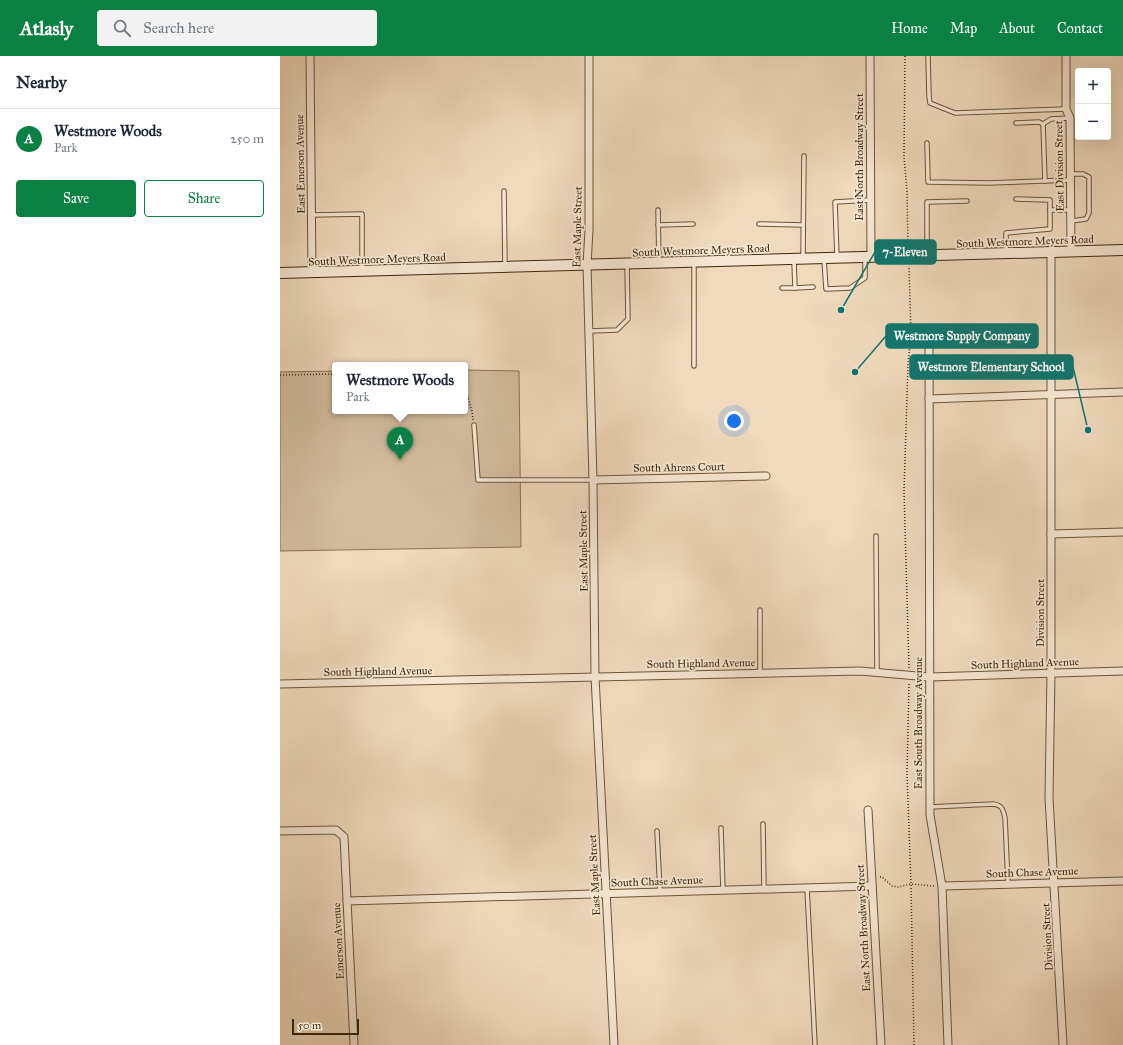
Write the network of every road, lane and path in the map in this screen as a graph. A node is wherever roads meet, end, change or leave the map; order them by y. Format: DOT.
graph roads {
  1 [pos="310,56"];
  2 [pos="589,56"];
  3 [pos="870,56"];
  4 [pos="905,56"];
  5 [pos="928,56"];
  6 [pos="1066,56"];
  7 [pos="1066,109"];
  8 [pos="1070,118"];
  9 [pos="1016,123"];
  10 [pos="1043,124"];
  11 [pos="927,143"];
  12 [pos="804,156"];
  13 [pos="1070,177"];
  14 [pos="1045,181"];
  15 [pos="504,191"];
  16 [pos="1016,199"];
  17 [pos="871,200"];
  18 [pos="967,201"];
  19 [pos="658,210"];
  20 [pos="1050,210"];
  21 [pos="1071,210"];
  22 [pos="311,215"];
  23 [pos="1071,221"];
  24 [pos="693,224"];
  25 [pos="759,224"];
  26 [pos="658,225"];
  27 [pos="803,225"];
  28 [pos="908,246"];
  29 [pos="1123,250"];
  30 [pos="1051,252"];
  31 [pos="1071,252"];
  32 [pos="1006,253"];
  33 [pos="927,256"];
  34 [pos="837,258"];
  35 [pos="868,258"];
  36 [pos="824,259"];
  37 [pos="798,260"];
  38 [pos="694,262"];
  39 [pos="659,263"];
  40 [pos="628,264"];
  41 [pos="587,265"];
  42 [pos="504,267"];
  43 [pos="909,267"];
  44 [pos="362,271"];
  45 [pos="280,273"];
  46 [pos="312,273"];
  47 [pos="813,287"];
  48 [pos="782,288"];
  49 [pos="795,288"];
  50 [pos="929,330"];
  51 [pos="589,331"];
  52 [pos="694,366"];
  53 [pos="332,374"];
  54 [pos="280,375"];
  55 [pos="1123,392"];
  56 [pos="1051,394"];
  57 [pos="468,397"];
  58 [pos="929,399"];
  59 [pos="474,425"];
  60 [pos="766,476"];
  61 [pos="593,480"];
  62 [pos="1123,532"];
  63 [pos="1051,534"];
  64 [pos="876,536"];
  65 [pos="760,610"];
  66 [pos="909,668"];
  67 [pos="1123,671"];
  68 [pos="877,672"];
  69 [pos="760,673"];
  70 [pos="1051,673"];
  71 [pos="595,677"];
  72 [pos="929,677"];
  73 [pos="909,682"];
  74 [pos="280,684"];
  75 [pos="930,807"];
  76 [pos="868,810"];
  77 [pos="762,824"];
  78 [pos="722,828"];
  79 [pos="657,830"];
  80 [pos="280,831"];
  81 [pos="872,877"];
  82 [pos="1123,881"];
  83 [pos="1055,883"];
  84 [pos="911,884"];
  85 [pos="1008,884"];
  86 [pos="872,886"];
  87 [pos="942,886"];
  88 [pos="807,888"];
  89 [pos="764,889"];
  90 [pos="723,891"];
  91 [pos="660,892"];
  92 [pos="606,894"];
  93 [pos="347,901"];
  94 [pos="354,1045"];
  95 [pos="614,1045"];
  96 [pos="815,1045"];
  97 [pos="881,1045"];
  98 [pos="914,1045"];
  99 [pos="948,1045"];
  100 [pos="1063,1045"];
  1 -- 22 [label="street, East Emerson Avenue"];
  2 -- 41 [label="street, East Maple Street"];
  3 -- 17 [label="street, East North Broadway Street"];
  4 -- 28 [label="path"];
  5 -- 7 [label="lane"];
  6 -- 7 [label="street, East Division Street"];
  7 -- 8 [label="street, East Division Street"];
  8 -- 10 [label="lane"];
  8 -- 13 [label="street, East Division Street"];
  9 -- 10 [label="lane"];
  10 -- 14 [label="lane"];
  11 -- 14 [label="lane"];
  12 -- 27 [label="lane"];
  13 -- 14 [label="lane"];
  13 -- 21 [label="street, East Division Street"];
  13 -- 23 [label="lane"];
  15 -- 42 [label="lane"];
  16 -- 20 [label="lane"];
  17 -- 34 [label="lane"];
  17 -- 35 [label="street, East North Broadway Street"];
  18 -- 33 [label="lane"];
  19 -- 26 [label="lane"];
  20 -- 21 [label="lane"];
  20 -- 32 [label="lane"];
  21 -- 23 [label="street, East Division Street"];
  22 -- 44 [label="lane"];
  22 -- 46 [label="street, East Emerson Avenue"];
  23 -- 31 [label="street, East Division Street"];
  24 -- 26 [label="lane"];
  25 -- 27 [label="lane"];
  26 -- 39 [label="lane"];
  27 -- 37 [label="lane"];
  29 -- 31 [label="street, South Westmore Meyers Road"];
  30 -- 31 [label="street, South Westmore Meyers Road"];
  30 -- 32 [label="street, South Westmore Meyers Road"];
  30 -- 56 [label="street, Division Street"];
  32 -- 33 [label="street, South Westmore Meyers Road"];
  33 -- 35 [label="street, South Westmore Meyers Road"];
  34 -- 35 [label="street, South Westmore Meyers Road"];
  34 -- 36 [label="street, South Westmore Meyers Road"];
  35 -- 36 [label="lane"];
  36 -- 37 [label="street, South Westmore Meyers Road"];
  37 -- 38 [label="street, South Westmore Meyers Road"];
  37 -- 49 [label="lane"];
  38 -- 39 [label="street, South Westmore Meyers Road"];
  38 -- 52 [label="lane"];
  39 -- 40 [label="street, South Westmore Meyers Road"];
  40 -- 41 [label="street, South Westmore Meyers Road"];
  40 -- 51 [label="lane"];
  41 -- 42 [label="street, South Westmore Meyers Road"];
  41 -- 51 [label="street, East Maple Street"];
  42 -- 44 [label="street, South Westmore Meyers Road"];
  43 -- 66 [label="path"];
  44 -- 46 [label="street, South Westmore Meyers Road"];
  45 -- 46 [label="street, South Westmore Meyers Road"];
  47 -- 49 [label="lane"];
  48 -- 49 [label="lane"];
  50 -- 58 [label="street, East South Broadway Avenue"];
  51 -- 61 [label="street, East Maple Street"];
  53 -- 54 [label="path"];
  55 -- 56 [label="street"];
  56 -- 58 [label="street"];
  56 -- 63 [label="street, Division Street"];
  57 -- 59 [label="path"];
  58 -- 72 [label="street, East South Broadway Avenue"];
  59 -- 61 [label="lane"];
  60 -- 61 [label="street, South Ahrens Court"];
  61 -- 71 [label="street, East Maple Street"];
  62 -- 63 [label="street"];
  63 -- 70 [label="street, Division Street"];
  64 -- 68 [label="lane"];
  65 -- 69 [label="lane"];
  67 -- 70 [label="street, South Highland Avenue"];
  68 -- 69 [label="street, South Highland Avenue"];
  68 -- 72 [label="street, South Highland Avenue"];
  69 -- 71 [label="street, South Highland Avenue"];
  70 -- 72 [label="street, South Highland Avenue"];
  70 -- 83 [label="street, Division Street"];
  71 -- 74 [label="street, South Highland Avenue"];
  71 -- 92 [label="street, East Maple Street"];
  72 -- 75 [label="street, East South Broadway Avenue"];
  73 -- 84 [label="path"];
  75 -- 85 [label="lane"];
  75 -- 87 [label="street, East South Broadway Avenue"];
  76 -- 81 [label="street, East North Broadway Street"];
  77 -- 89 [label="lane"];
  78 -- 90 [label="lane"];
  79 -- 91 [label="lane"];
  80 -- 93 [label="street, Emerson Avenue"];
  81 -- 84 [label="path"];
  81 -- 86 [label="street, East North Broadway Street"];
  82 -- 83 [label="street, South Chase Avenue"];
  83 -- 85 [label="street, South Chase Avenue"];
  83 -- 100 [label="street, Division Street"];
  84 -- 87 [label="path"];
  84 -- 98 [label="path"];
  85 -- 87 [label="street, South Chase Avenue"];
  86 -- 88 [label="street, South Chase Avenue"];
  86 -- 97 [label="street, East North Broadway Street"];
  87 -- 99 [label="street, East South Broadway Avenue"];
  88 -- 89 [label="street, South Chase Avenue"];
  88 -- 96 [label="lane"];
  89 -- 90 [label="street, South Chase Avenue"];
  90 -- 91 [label="street, South Chase Avenue"];
  91 -- 92 [label="street, South Chase Avenue"];
  92 -- 93 [label="street, South Chase Avenue"];
  92 -- 95 [label="street, East Maple Street"];
  93 -- 94 [label="street, Emerson Avenue"];
}
